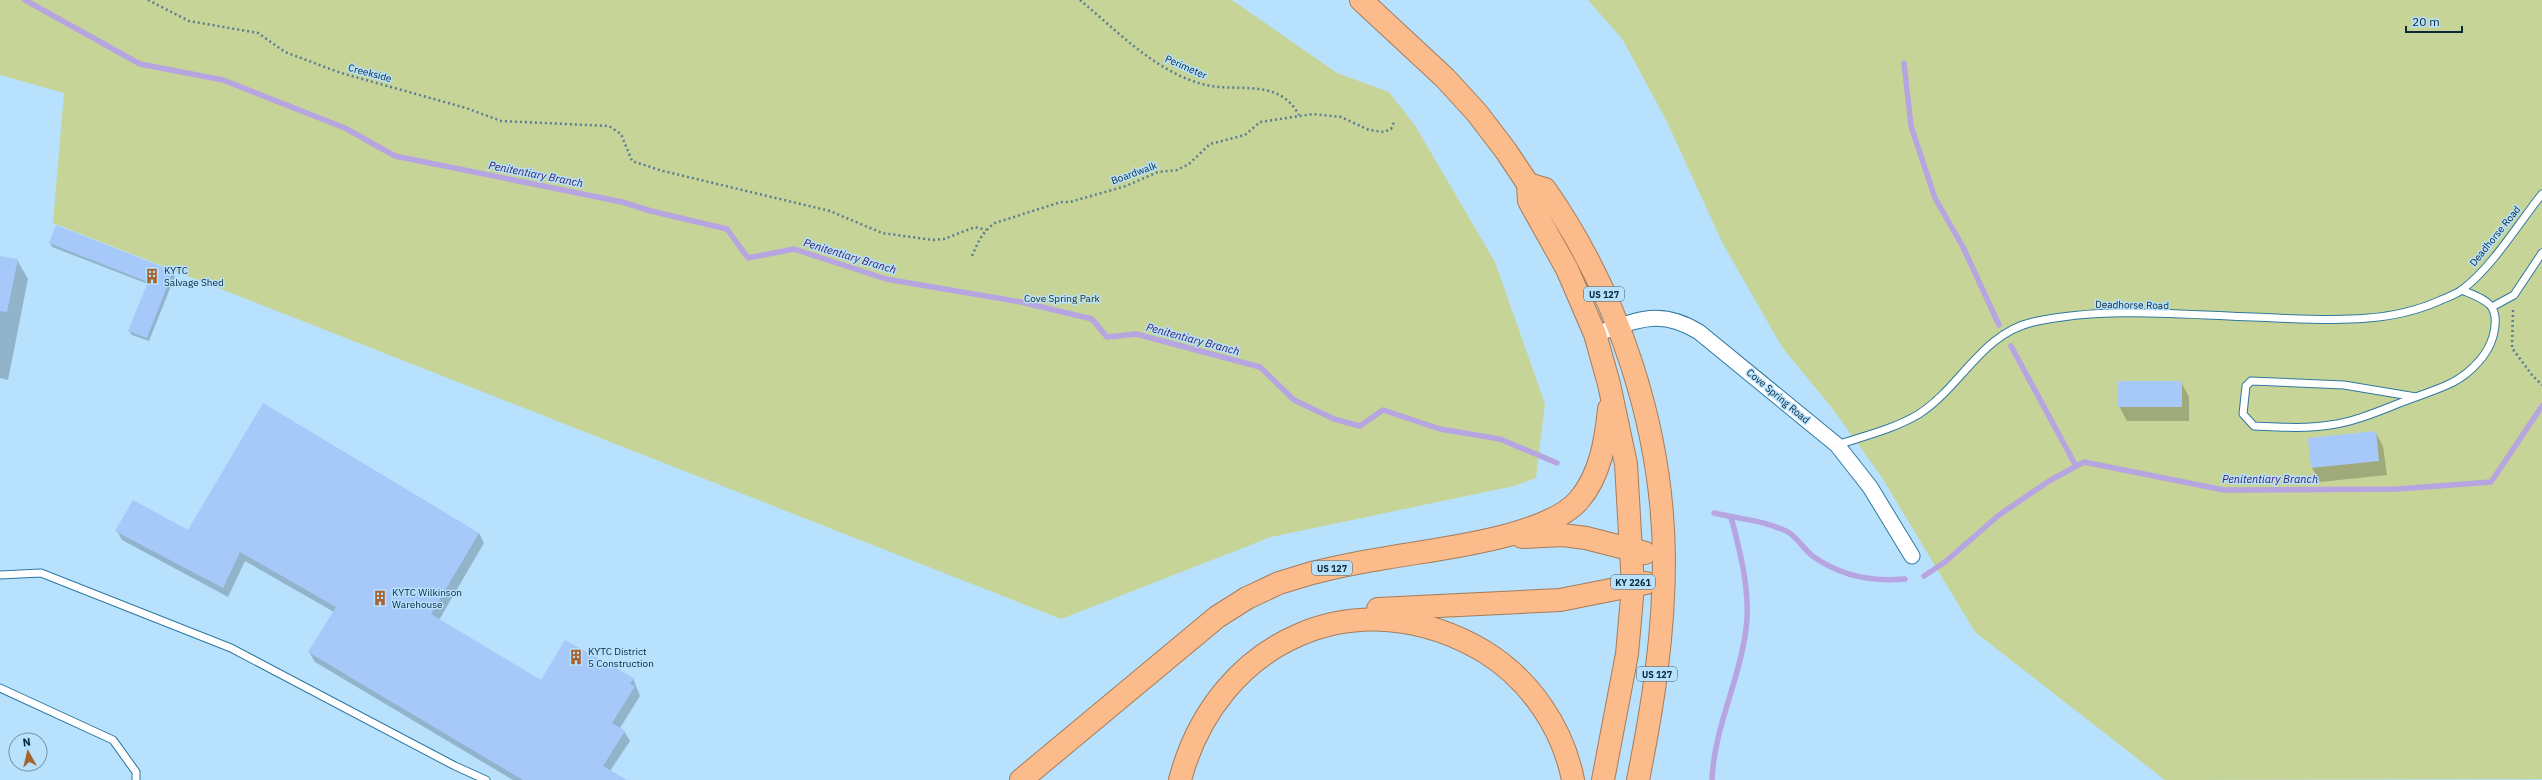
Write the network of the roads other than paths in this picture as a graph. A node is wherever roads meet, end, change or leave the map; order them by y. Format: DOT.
graph roads {
  1 [pos="1361,0"];
  2 [pos="1528,184"];
  3 [pos="2542,194"];
  4 [pos="2542,253"];
  5 [pos="2462,290"];
  6 [pos="2492,307"];
  7 [pos="1618,327"];
  8 [pos="1595,334"];
  9 [pos="1609,384"];
  10 [pos="2416,397"];
  11 [pos="1837,445"];
  12 [pos="1489,539"];
  13 [pos="1632,549"];
  14 [pos="1912,556"];
  15 [pos="1664,557"];
  16 [pos="0,575"];
  17 [pos="1663,579"];
  18 [pos="1633,586"];
  19 [pos="1288,639"];
  20 [pos="0,688"];
  21 [pos="1640,773"];
  22 [pos="136,780"];
  23 [pos="486,780"];
  24 [pos="1021,780"];
  25 [pos="1180,780"];
  26 [pos="1573,780"];
  27 [pos="1603,780"];
  1 -- 2 [label="highway, US 127"];
  2 -- 7 [label="highway, US 127"];
  2 -- 8 [label="highway, US 127"];
  3 -- 5 [label="lane, Deadhorse Road"];
  4 -- 6 [label="lane"];
  5 -- 6 [label="lane"];
  5 -- 11 [label="lane, Deadhorse Road"];
  6 -- 10 [label="lane"];
  7 -- 8 [label="street, Cove Spring Road"];
  7 -- 11 [label="street, Cove Spring Road"];
  7 -- 15 [label="highway, US 127"];
  8 -- 9 [label="highway, US 127"];
  9 -- 12 [label="highway, US 127"];
  9 -- 13 [label="highway, KY 2261"];
  10 -- 10 [label="lane"];
  11 -- 14 [label="street, Cove Spring Road"];
  12 -- 13 [label="highway"];
  12 -- 24 [label="highway, US 127"];
  13 -- 15 [label="highway"];
  13 -- 18 [label="highway, KY 2261"];
  15 -- 17 [label="highway, US 127"];
  16 -- 23 [label="lane"];
  17 -- 18 [label="highway"];
  17 -- 21 [label="highway, US 127"];
  18 -- 19 [label="highway"];
  18 -- 27 [label="highway, KY 2261"];
  19 -- 25 [label="highway"];
  19 -- 26 [label="highway"];
  20 -- 22 [label="lane"];
}
